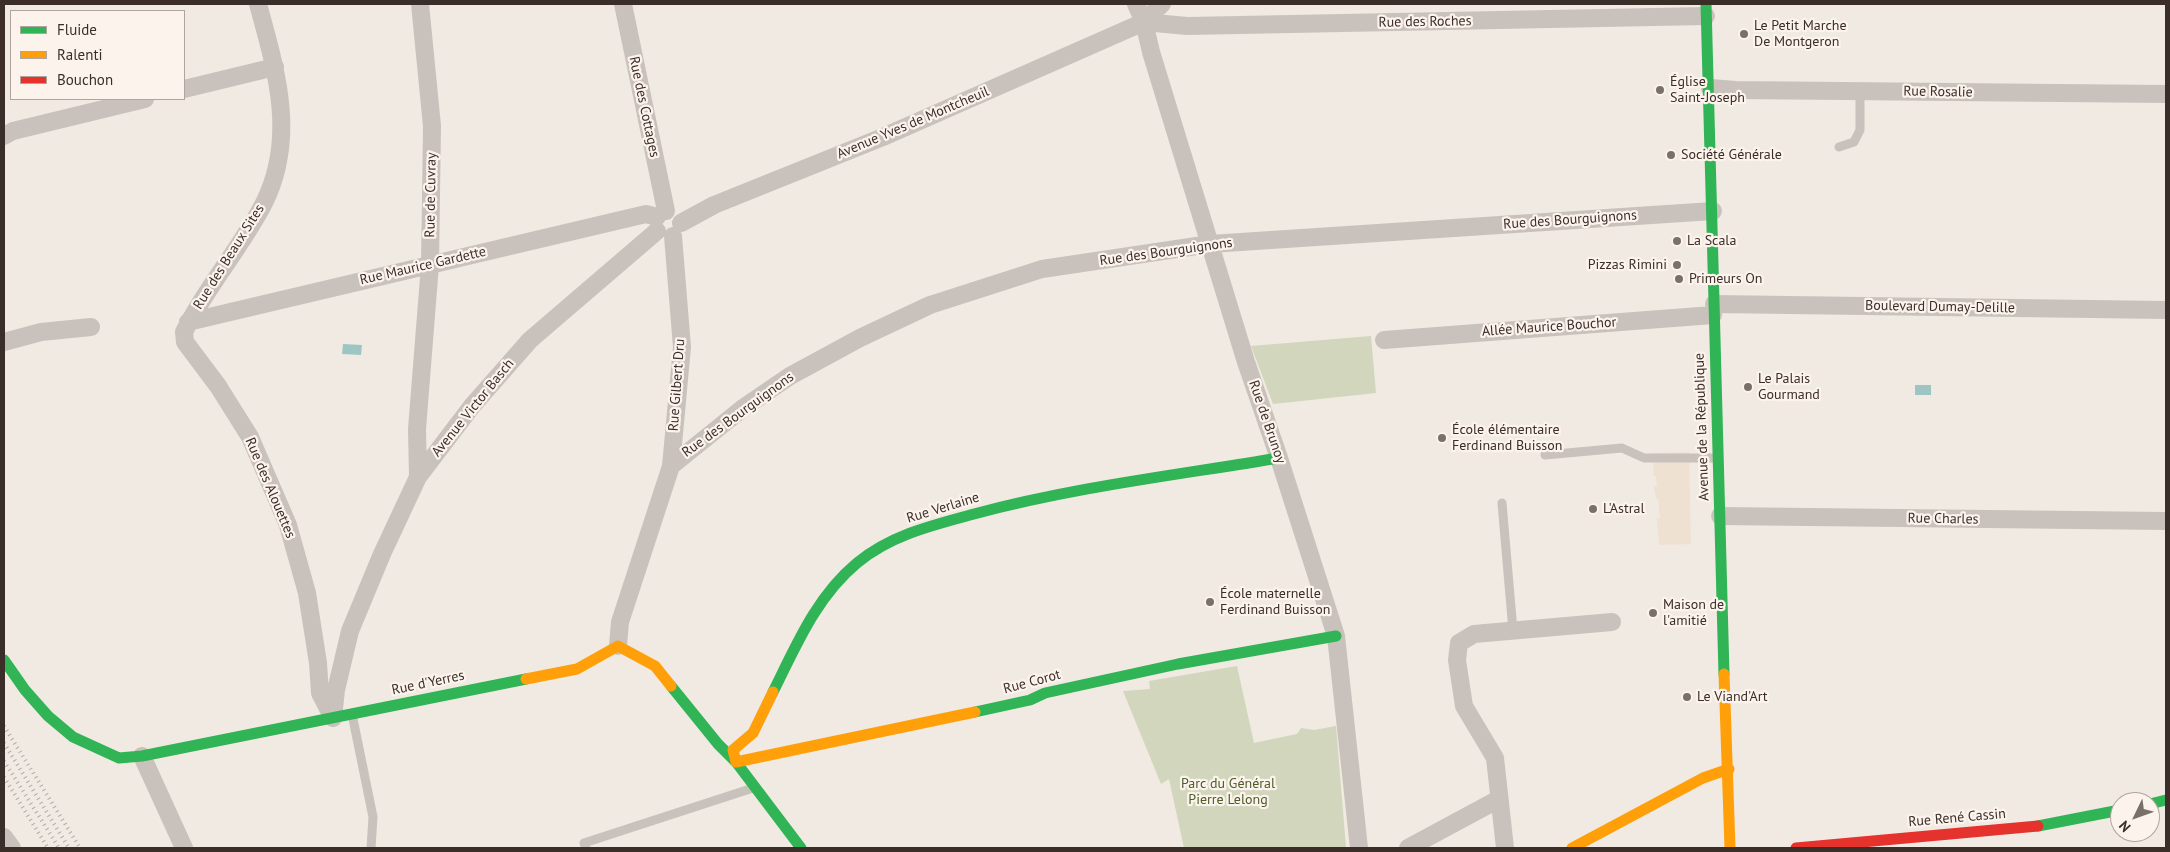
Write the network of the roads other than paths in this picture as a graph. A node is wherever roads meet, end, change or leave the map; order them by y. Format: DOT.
graph roads {
  1 [pos="258,4"];
  2 [pos="420,4"];
  3 [pos="623,4"];
  4 [pos="1136,4"];
  5 [pos="1162,4"];
  6 [pos="1706,10"];
  7 [pos="1144,22"];
  8 [pos="275,67"];
  9 [pos="1710,88"];
  10 [pos="185,89"];
  11 [pos="1860,92"];
  12 [pos="2166,94"];
  13 [pos="141,100"];
  14 [pos="4,136"];
  15 [pos="1838,146"];
  16 [pos="1713,211"];
  17 [pos="667,224"];
  18 [pos="1210,244"];
  19 [pos="430,264"];
  20 [pos="1714,310"];
  21 [pos="2166,310"];
  22 [pos="91,327"];
  23 [pos="186,327"];
  24 [pos="1384,340"];
  25 [pos="4,342"];
  26 [pos="1545,455"];
  27 [pos="1279,458"];
  28 [pos="1718,458"];
  29 [pos="671,466"];
  30 [pos="418,477"];
  31 [pos="1502,503"];
  32 [pos="1720,516"];
  33 [pos="2166,522"];
  34 [pos="1612,622"];
  35 [pos="350,631"];
  36 [pos="1513,631"];
  37 [pos="1336,636"];
  38 [pos="618,646"];
  39 [pos="4,660"];
  40 [pos="318,663"];
  41 [pos="352,714"];
  42 [pos="333,718"];
  43 [pos="753,733"];
  44 [pos="769,755"];
  45 [pos="142,756"];
  46 [pos="736,762"];
  47 [pos="1729,769"];
  48 [pos="753,788"];
  49 [pos="1499,799"];
  50 [pos="2110,812"];
  51 [pos="4,837"];
  52 [pos="12,848"];
  53 [pos="184,848"];
  54 [pos="371,848"];
  55 [pos="586,848"];
  56 [pos="801,848"];
  57 [pos="1359,848"];
  58 [pos="1408,848"];
  59 [pos="1505,848"];
  60 [pos="1572,848"];
  61 [pos="1730,848"];
  62 [pos="1796,848"];
  1 -- 8 [label="street, Rue des Beaux Sites"];
  2 -- 19 [label="street, Rue de Cuvray"];
  3 -- 17 [label="street, Rue des Cottages"];
  4 -- 7 [label="street, Rue de Brunoy"];
  5 -- 7 [label="street"];
  6 -- 7 [label="street, Rue des Roches"];
  6 -- 9 [label="street, Avenue de la République"];
  7 -- 17 [label="street, Avenue Yves de Montcheuil"];
  7 -- 18 [label="street, Rue de Brunoy"];
  8 -- 10 [label="street"];
  8 -- 23 [label="street, Rue des Beaux Sites"];
  9 -- 11 [label="street, Rue Rosalie"];
  9 -- 16 [label="street, Avenue de la République"];
  11 -- 12 [label="street, Rue Rosalie"];
  11 -- 15 [label="lane"];
  13 -- 14 [label="street"];
  16 -- 18 [label="street, Rue des Bourguignons"];
  16 -- 20 [label="street, Avenue de la République"];
  17 -- 19 [label="street, Rue Maurice Gardette"];
  17 -- 29 [label="street, Rue Gilbert Dru"];
  17 -- 30 [label="street, Avenue Victor Basch"];
  18 -- 27 [label="street, Rue de Brunoy"];
  18 -- 29 [label="street, Rue des Bourguignons"];
  19 -- 23 [label="street, Rue Maurice Gardette"];
  19 -- 30 [label="street, Rue de Cuvray"];
  20 -- 21 [label="street, Boulevard Dumay-Delille"];
  20 -- 24 [label="street, Allée Maurice Bouchor"];
  20 -- 28 [label="street, Avenue de la République"];
  22 -- 25 [label="street"];
  23 -- 40 [label="street, Rue des Alouettes"];
  26 -- 28 [label="lane"];
  27 -- 37 [label="street, Rue de Brunoy"];
  27 -- 43 [label="street, Rue Verlaine"];
  28 -- 32 [label="street, Avenue de la République"];
  29 -- 38 [label="street, Rue Gilbert Dru"];
  30 -- 35 [label="street, Avenue Victor Basch"];
  31 -- 36 [label="lane"];
  32 -- 33 [label="street, Rue Charles"];
  32 -- 47 [label="street, Avenue de la République"];
  34 -- 36 [label="street"];
  35 -- 40 [label="street, Avenue Victor Basch"];
  35 -- 42 [label="street, Avenue Victor Basch"];
  36 -- 49 [label="street"];
  37 -- 44 [label="street, Rue Corot"];
  37 -- 57 [label="street, Rue de Brunoy"];
  38 -- 41 [label="street, Rue d'Yerres"];
  38 -- 46 [label="street"];
  39 -- 45 [label="street, Rue d'Yerres"];
  40 -- 42 [label="street, Rue des Alouettes"];
  41 -- 42 [label="street, Rue d'Yerres"];
  41 -- 54 [label="lane"];
  42 -- 45 [label="street, Rue d'Yerres"];
  43 -- 44 [label="street"];
  43 -- 46 [label="street, Rue Verlaine"];
  44 -- 46 [label="street, Rue Corot"];
  45 -- 53 [label="street"];
  46 -- 48 [label="street"];
  47 -- 60 [label="street"];
  47 -- 61 [label="street, Avenue de la République"];
  48 -- 55 [label="lane"];
  48 -- 56 [label="street"];
  49 -- 58 [label="street"];
  49 -- 59 [label="street"];
  50 -- 62 [label="street, Rue René Cassin"];
  51 -- 52 [label="street"];
}
